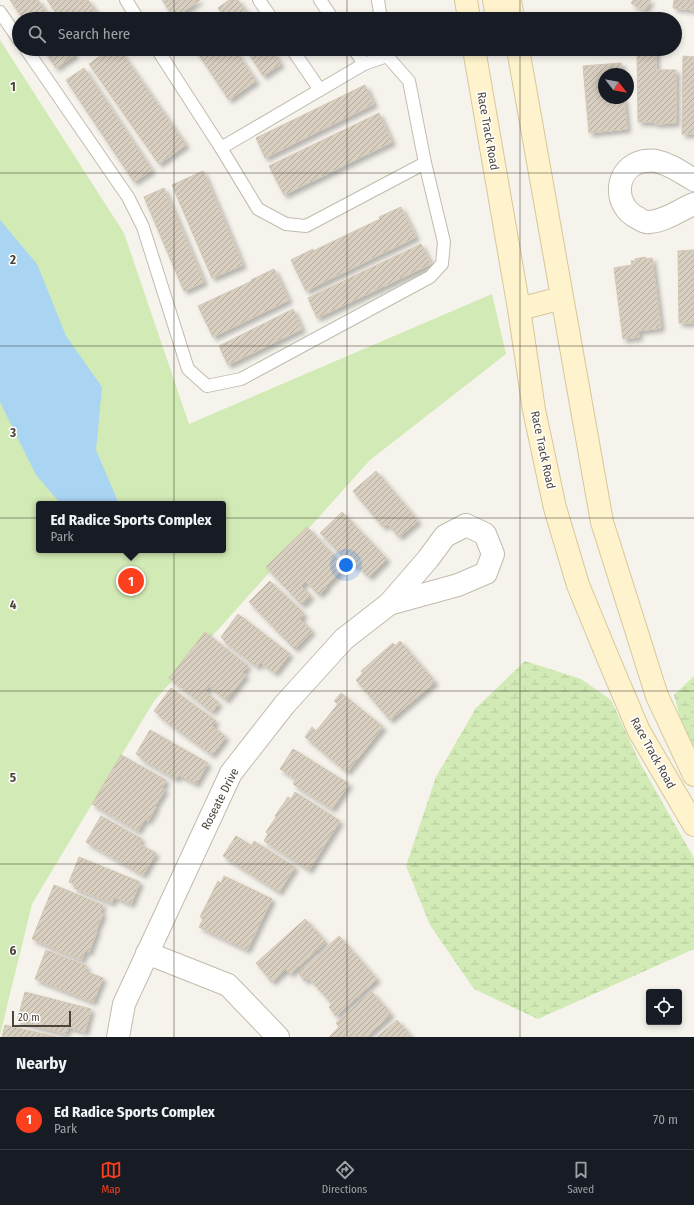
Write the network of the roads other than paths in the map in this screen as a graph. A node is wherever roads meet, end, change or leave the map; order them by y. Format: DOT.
graph roads {
  1 [pos="126,0"];
  2 [pos="259,0"];
  3 [pos="320,0"];
  4 [pos="378,0"];
  5 [pos="466,0"];
  6 [pos="494,0"];
  7 [pos="510,0"];
  8 [pos="0,12"];
  9 [pos="134,12"];
  10 [pos="267,12"];
  11 [pos="328,12"];
  12 [pos="380,12"];
  13 [pos="468,12"];
  14 [pos="496,12"];
  15 [pos="512,12"];
  16 [pos="12,30"];
  17 [pos="31,56"];
  18 [pos="162,56"];
  19 [pos="297,56"];
  20 [pos="359,56"];
  21 [pos="379,56"];
  22 [pos="390,56"];
  23 [pos="475,56"];
  24 [pos="508,56"];
  25 [pos="519,56"];
  26 [pos="364,64"];
  27 [pos="525,87"];
  28 [pos="320,90"];
  29 [pos="221,148"];
  30 [pos="425,163"];
  31 [pos="694,180"];
  32 [pos="694,204"];
  33 [pos="562,298"];
  34 [pos="519,309"];
  35 [pos="389,604"];
  36 [pos="694,775"];
  37 [pos="694,825"];
  38 [pos="147,953"];
  39 [pos="118,1037"];
  40 [pos="278,1037"];
  1 -- 9 [label="lane"];
  2 -- 10 [label="lane"];
  3 -- 11 [label="lane"];
  4 -- 12 [label="lane"];
  5 -- 13 [label="main road"];
  6 -- 14 [label="main road"];
  7 -- 15 [label="main road"];
  8 -- 16 [label="lane"];
  17 -- 30 [label="lane"];
  18 -- 29 [label="lane"];
  19 -- 28 [label="lane"];
  20 -- 26 [label="lane"];
  21 -- 26 [label="lane"];
  22 -- 30 [label="lane"];
  23 -- 34 [label="main road, Race Track Road"];
  24 -- 27 [label="main road"];
  25 -- 27 [label="main road, Race Track Road"];
  26 -- 28 [label="lane"];
  27 -- 33 [label="main road, Race Track Road"];
  28 -- 29 [label="lane"];
  29 -- 30 [label="lane"];
  31 -- 32 [label="street"];
  33 -- 34 [label="main road"];
  33 -- 36 [label="main road, Race Track Road"];
  34 -- 37 [label="main road, Race Track Road"];
  35 -- 35 [label="street, Roseate Drive"];
  35 -- 38 [label="street, Roseate Drive"];
  38 -- 39 [label="street, Roseate Drive"];
  38 -- 40 [label="street"];
}
